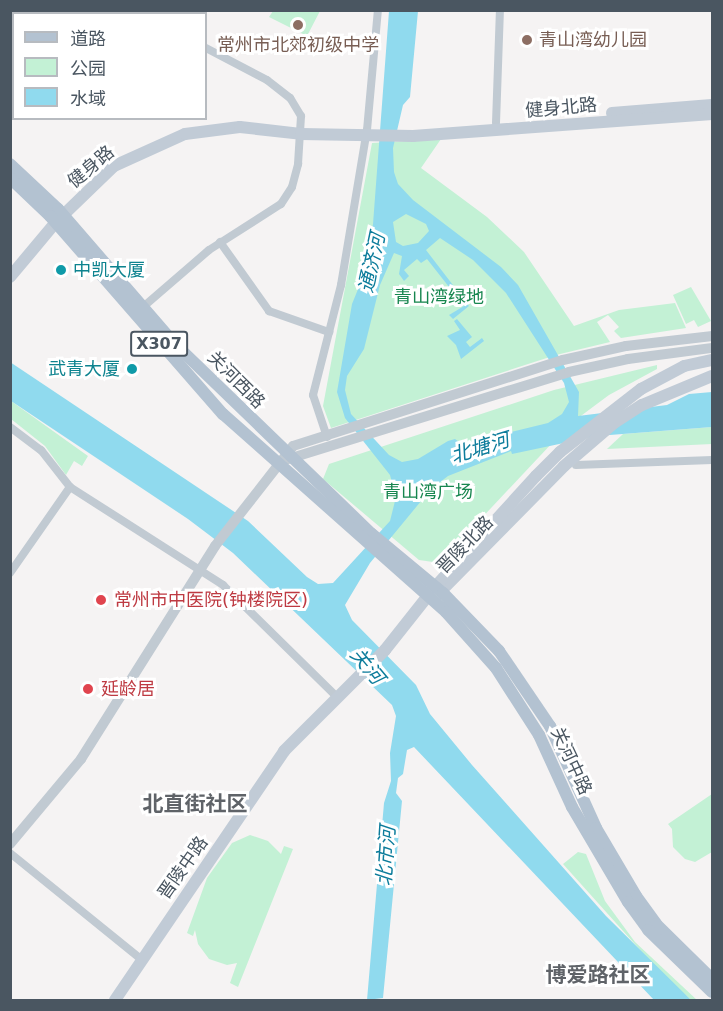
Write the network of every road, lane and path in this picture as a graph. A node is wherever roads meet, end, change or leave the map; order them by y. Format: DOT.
graph roads {
  1 [pos="378,10"];
  2 [pos="500,10"];
  3 [pos="207,49"];
  4 [pos="712,105"];
  5 [pos="712,114"];
  6 [pos="496,123"];
  7 [pos="301,131"];
  8 [pos="414,132"];
  9 [pos="366,134"];
  10 [pos="10,164"];
  11 [pos="10,178"];
  12 [pos="57,215"];
  13 [pos="219,242"];
  14 [pos="10,265"];
  15 [pos="10,278"];
  16 [pos="143,307"];
  17 [pos="329,332"];
  18 [pos="712,336"];
  19 [pos="712,348"];
  20 [pos="712,360"];
  21 [pos="712,376"];
  22 [pos="712,382"];
  23 [pos="10,427"];
  24 [pos="367,428"];
  25 [pos="348,434"];
  26 [pos="327,437"];
  27 [pos="597,442"];
  28 [pos="287,455"];
  29 [pos="712,460"];
  30 [pos="276,463"];
  31 [pos="576,465"];
  32 [pos="70,487"];
  33 [pos="368,538"];
  34 [pos="385,553"];
  35 [pos="479,556"];
  36 [pos="200,568"];
  37 [pos="10,573"];
  38 [pos="439,590"];
  39 [pos="429,600"];
  40 [pos="337,697"];
  41 [pos="10,844"];
  42 [pos="10,853"];
  43 [pos="141,959"];
  44 [pos="712,979"];
  45 [pos="712,992"];
  46 [pos="115,1000"];
  1 -- 9 [label="street"];
  2 -- 6 [label="street"];
  3 -- 7 [label="street"];
  4 -- 6 [label="main road, 健身北路"];
  5 -- 8 [label="main road, 健身北路"];
  6 -- 8 [label="main road, 健身北路"];
  7 -- 9 [label="main road, 健身路"];
  7 -- 12 [label="main road, 健身路"];
  7 -- 13 [label="street"];
  8 -- 9 [label="main road, 健身路"];
  9 -- 17 [label="street"];
  10 -- 12 [label="main road, 关河西路"];
  11 -- 12 [label="main road, 关河西路"];
  12 -- 14 [label="main road, 健身路"];
  12 -- 15 [label="main road, 健身路"];
  12 -- 16 [label="main road, 关河西路 / X307"];
  12 -- 30 [label="main road, 关河西路 / X307"];
  13 -- 16 [label="street"];
  13 -- 17 [label="street"];
  16 -- 28 [label="main road, 关河西路 / X307"];
  17 -- 26 [label="street"];
  18 -- 24 [label="street"];
  19 -- 24 [label="street"];
  20 -- 38 [label="main road, 晋陵北路"];
  21 -- 27 [label="main road, 晋陵北路"];
  22 -- 27 [label="main road"];
  23 -- 32 [label="street"];
  24 -- 25 [label="street"];
  25 -- 26 [label="street"];
  25 -- 28 [label="street"];
  26 -- 28 [label="street"];
  27 -- 31 [label="main road"];
  27 -- 35 [label="main road, 晋陵北路"];
  28 -- 30 [label="street"];
  28 -- 33 [label="main road, 关河西路"];
  29 -- 31 [label="street"];
  30 -- 33 [label="main road, 关河西路"];
  30 -- 36 [label="street"];
  31 -- 35 [label="main road"];
  32 -- 36 [label="street"];
  32 -- 37 [label="street"];
  33 -- 34 [label="main road"];
  34 -- 38 [label="main road, 关河中路"];
  34 -- 39 [label="main road, 关河中路"];
  35 -- 38 [label="main road, 晋陵北路"];
  36 -- 40 [label="street"];
  36 -- 41 [label="street"];
  38 -- 39 [label="main road, 晋陵北路"];
  38 -- 44 [label="main road, 关河中路"];
  39 -- 40 [label="main road, 晋陵中路"];
  39 -- 45 [label="main road, 关河中路"];
  40 -- 43 [label="main road, 晋陵中路"];
  42 -- 43 [label="street"];
  43 -- 46 [label="main road, 晋陵中路"];
}
